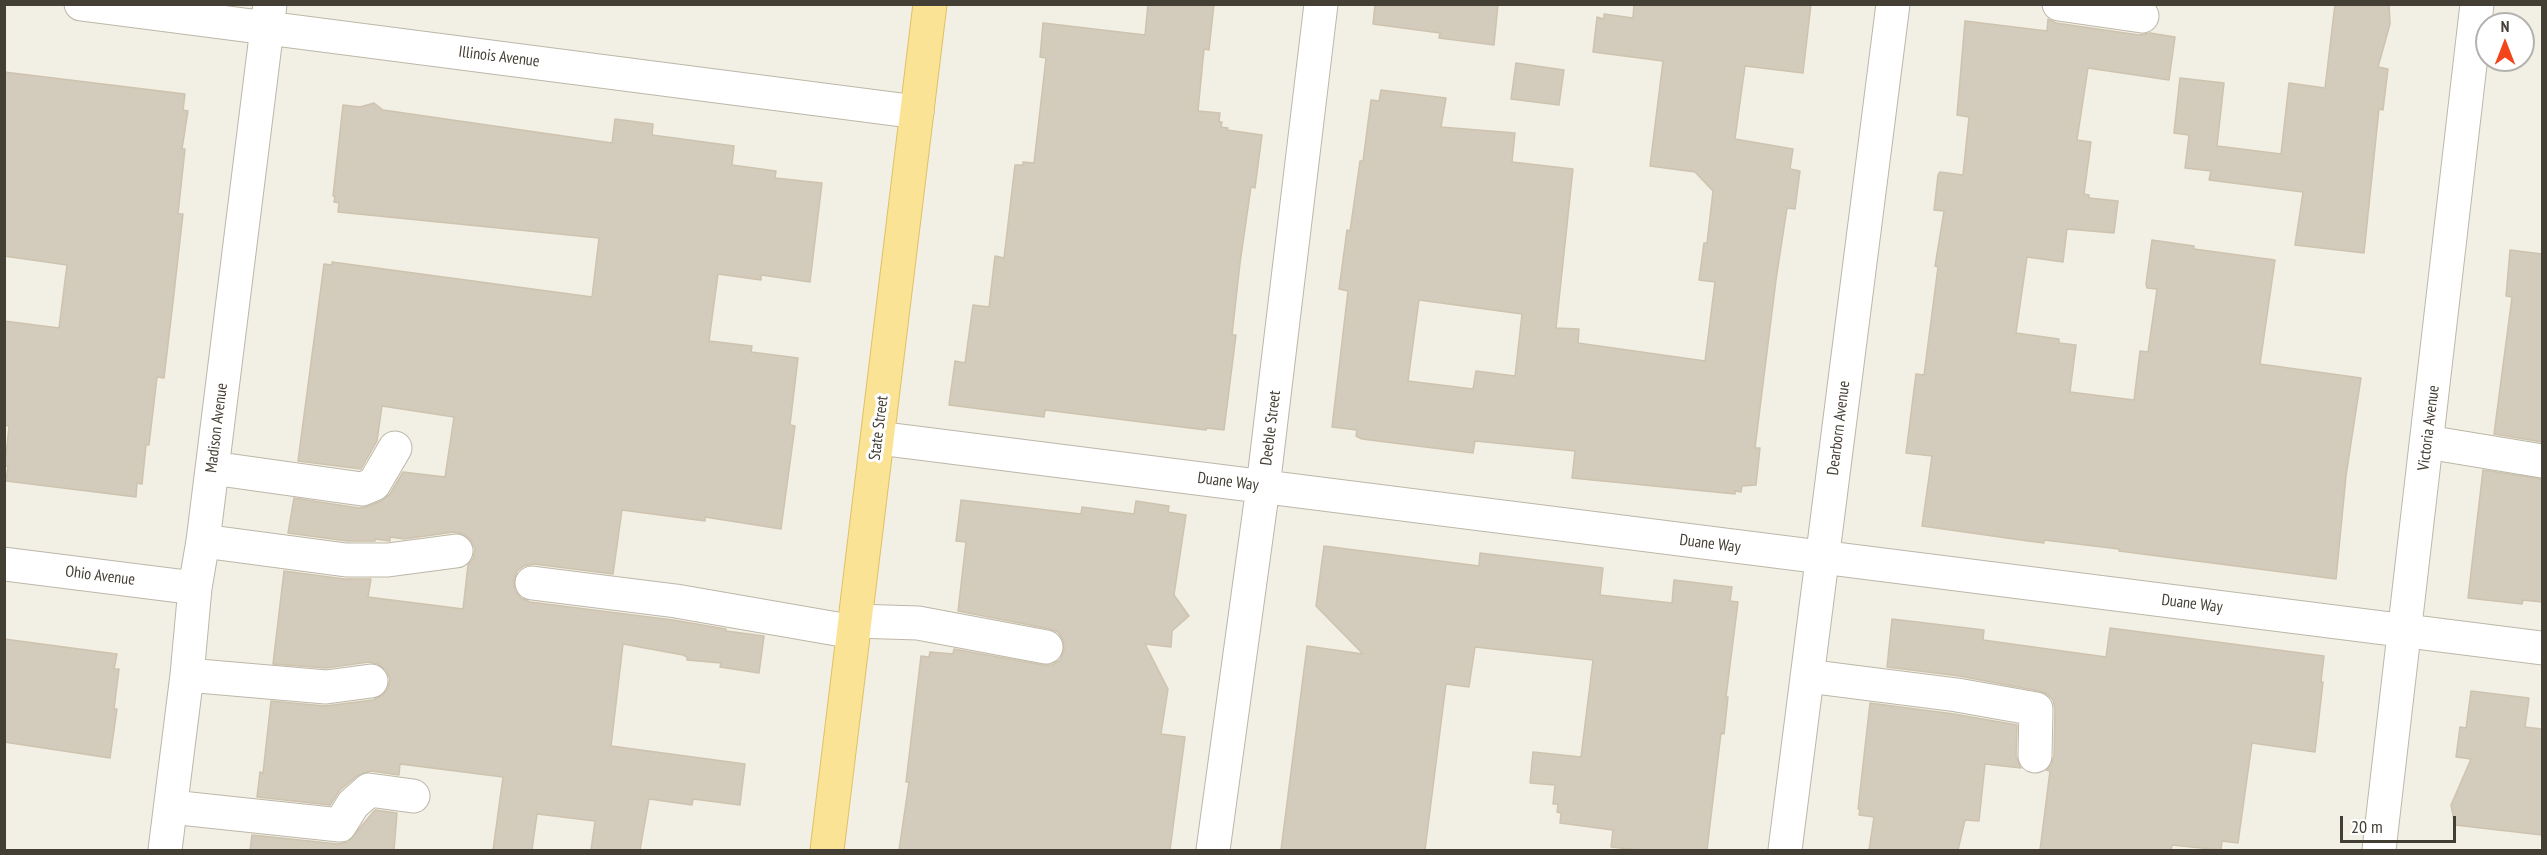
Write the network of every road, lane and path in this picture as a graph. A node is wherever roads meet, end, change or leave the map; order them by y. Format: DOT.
graph roads {
  1 [pos="81,4"];
  2 [pos="930,4"];
  3 [pos="1321,4"];
  4 [pos="1893,4"];
  5 [pos="2059,4"];
  6 [pos="2477,4"];
  7 [pos="268,16"];
  8 [pos="2142,16"];
  9 [pos="917,112"];
  10 [pos="878,438"];
  11 [pos="2427,442"];
  12 [pos="395,448"];
  13 [pos="2542,461"];
  14 [pos="212,468"];
  15 [pos="1263,487"];
  16 [pos="203,541"];
  17 [pos="456,551"];
  18 [pos="1822,559"];
  19 [pos="4,564"];
  20 [pos="532,583"];
  21 [pos="195,588"];
  22 [pos="854,627"];
  23 [pos="2406,631"];
  24 [pos="1046,647"];
  25 [pos="2542,648"];
  26 [pos="187,675"];
  27 [pos="1808,676"];
  28 [pos="371,681"];
  29 [pos="2035,756"];
  30 [pos="413,796"];
  31 [pos="171,807"];
  32 [pos="165,850"];
  33 [pos="827,850"];
  34 [pos="1213,850"];
  35 [pos="1785,850"];
  36 [pos="2379,850"];
  1 -- 7 [label="street, Illinois Avenue"];
  2 -- 9 [label="main road, State Street"];
  3 -- 15 [label="street, Deeble Street"];
  4 -- 18 [label="street, Dearborn Avenue"];
  5 -- 8 [label="street"];
  6 -- 11 [label="street, Victoria Avenue"];
  7 -- 9 [label="street, Illinois Avenue"];
  7 -- 14 [label="street, Madison Avenue"];
  9 -- 10 [label="main road, State Street"];
  10 -- 15 [label="street, Duane Way"];
  10 -- 22 [label="main road, State Street"];
  11 -- 13 [label="street"];
  11 -- 23 [label="street, Victoria Avenue"];
  12 -- 14 [label="street"];
  14 -- 16 [label="street, Madison Avenue"];
  15 -- 18 [label="street, Duane Way"];
  15 -- 34 [label="street, Deeble Street"];
  16 -- 17 [label="street"];
  16 -- 21 [label="street, Madison Avenue"];
  18 -- 23 [label="street, Duane Way"];
  18 -- 27 [label="street, Dearborn Avenue"];
  19 -- 21 [label="street, Ohio Avenue"];
  20 -- 22 [label="street"];
  21 -- 26 [label="street, Madison Avenue"];
  22 -- 24 [label="street"];
  22 -- 33 [label="main road, State Street"];
  23 -- 25 [label="street, Duane Way"];
  23 -- 36 [label="street, Victoria Avenue"];
  26 -- 28 [label="street"];
  26 -- 31 [label="street, Madison Avenue"];
  27 -- 29 [label="street"];
  27 -- 35 [label="street, Dearborn Avenue"];
  30 -- 31 [label="street"];
  31 -- 32 [label="street, Madison Avenue"];
}
